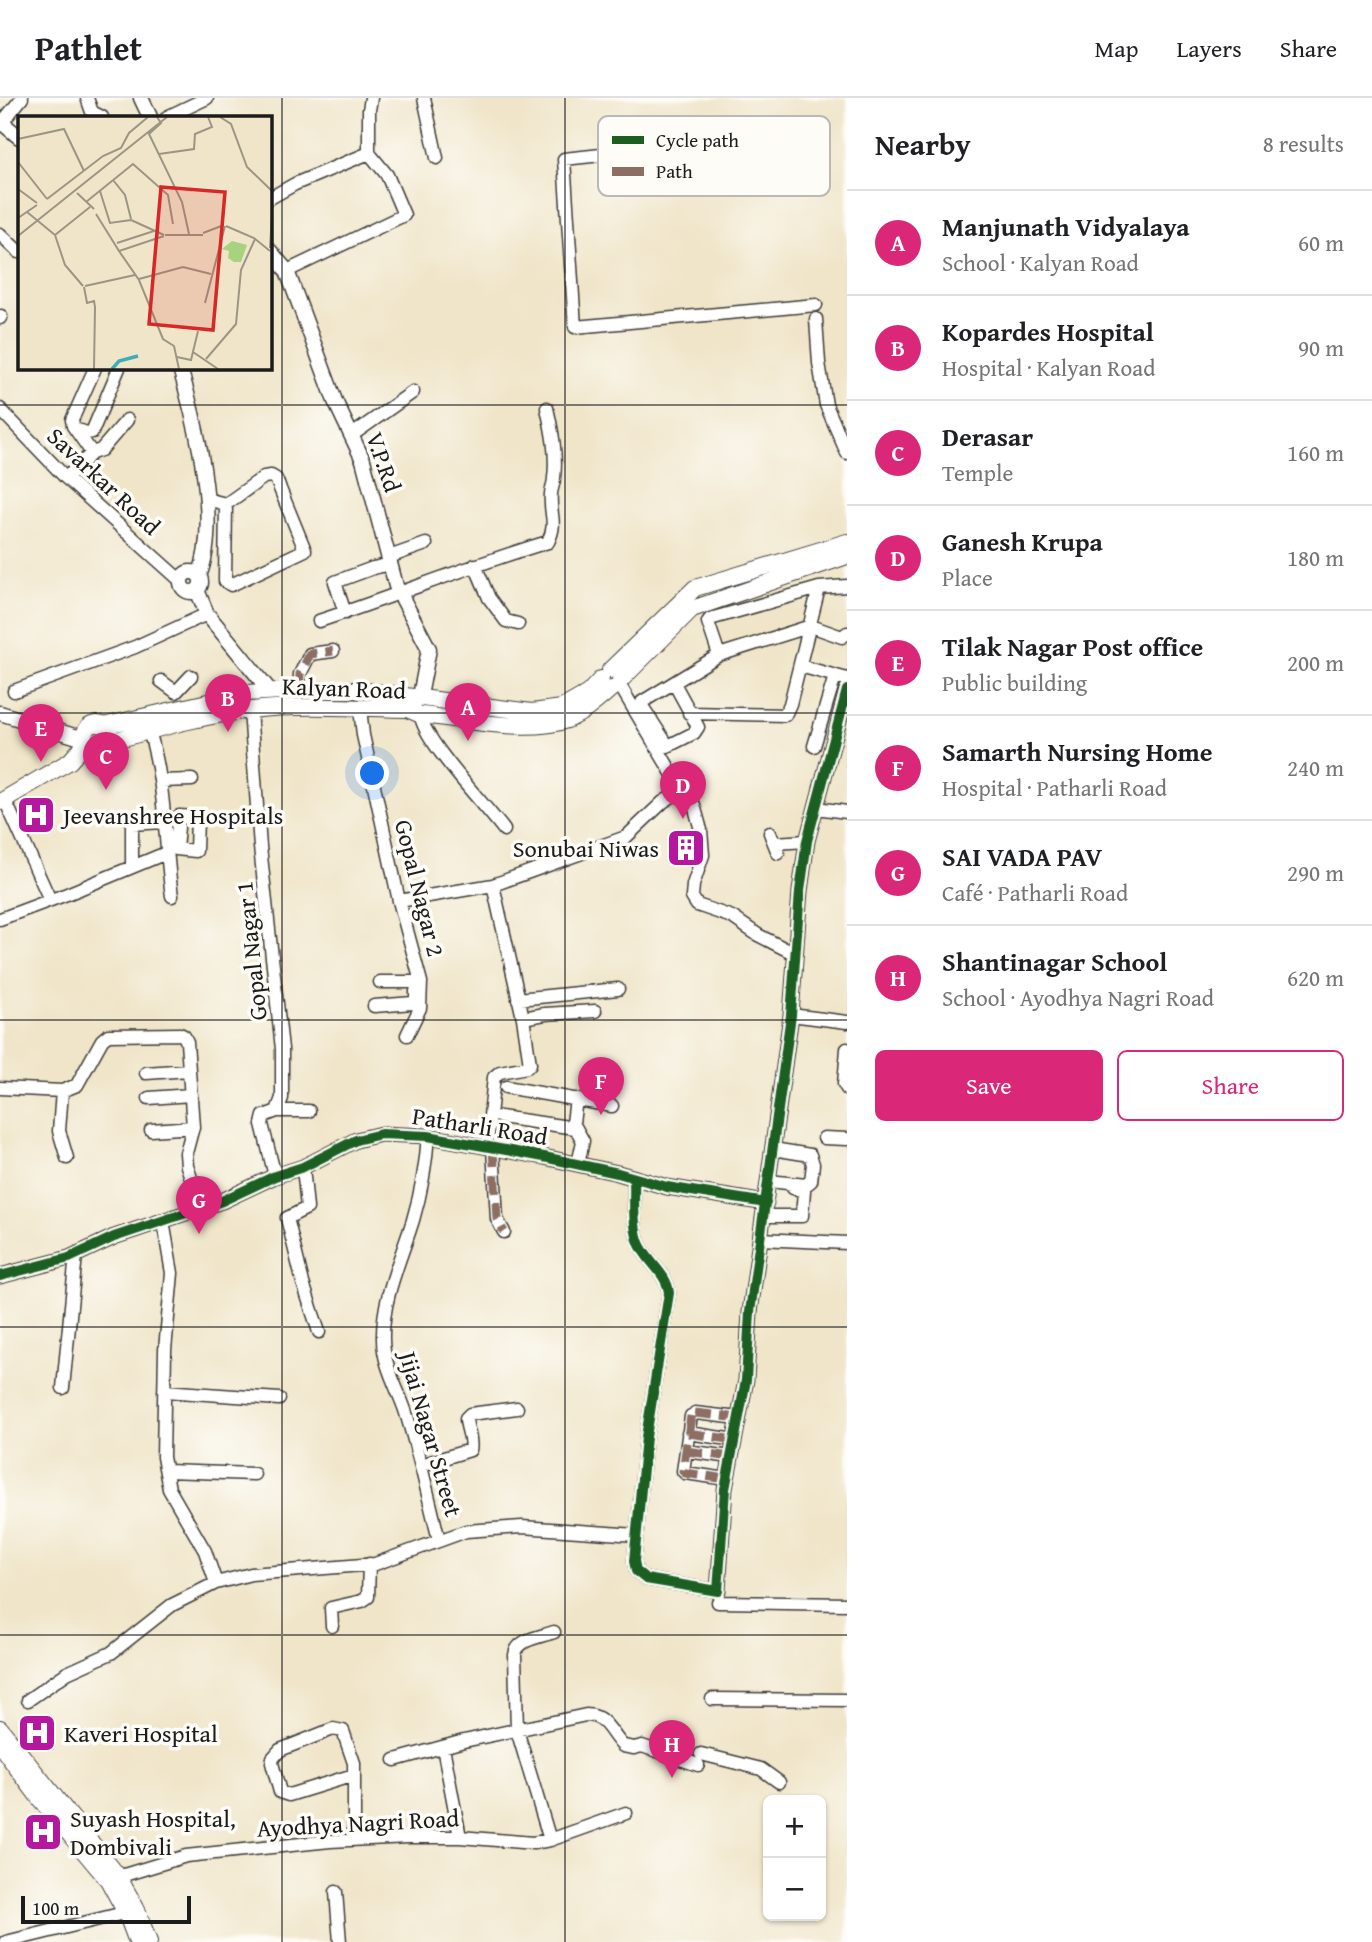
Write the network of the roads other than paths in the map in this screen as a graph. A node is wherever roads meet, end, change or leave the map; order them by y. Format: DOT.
graph roads {
  1 [pos="22,98"];
  2 [pos="87,98"];
  3 [pos="141,98"];
  4 [pos="206,98"];
  5 [pos="371,98"];
  6 [pos="424,98"];
  7 [pos="101,116"];
  8 [pos="150,116"];
  9 [pos="169,116"];
  10 [pos="1,123"];
  11 [pos="18,136"];
  12 [pos="369,153"];
  13 [pos="598,155"];
  14 [pos="437,158"];
  15 [pos="271,197"];
  16 [pos="0,234"];
  17 [pos="18,252"];
  18 [pos="271,252"];
  19 [pos="286,271"];
  20 [pos="95,369"];
  21 [pos="119,369"];
  22 [pos="180,369"];
  23 [pos="412,392"];
  24 [pos="547,408"];
  25 [pos="0,409"];
  26 [pos="127,419"];
  27 [pos="75,429"];
  28 [pos="352,435"];
  29 [pos="92,453"];
  30 [pos="847,453"];
  31 [pos="66,478"];
  32 [pos="206,499"];
  33 [pos="226,504"];
  34 [pos="847,542"];
  35 [pos="426,544"];
  36 [pos="847,556"];
  37 [pos="390,560"];
  38 [pos="475,565"];
  39 [pos="181,581"];
  40 [pos="198,583"];
  41 [pos="847,586"];
  42 [pos="819,588"];
  43 [pos="400,594"];
  44 [pos="345,612"];
  45 [pos="207,614"];
  46 [pos="319,621"];
  47 [pos="518,624"];
  48 [pos="811,626"];
  49 [pos="847,633"];
  50 [pos="333,651"];
  51 [pos="719,655"];
  52 [pos="800,666"];
  53 [pos="191,677"];
  54 [pos="841,677"];
  55 [pos="161,681"];
  56 [pos="612,681"];
  57 [pos="674,683"];
  58 [pos="299,690"];
  59 [pos="847,690"];
  60 [pos="15,691"];
  61 [pos="270,691"];
  62 [pos="420,696"];
  63 [pos="178,700"];
  64 [pos="826,705"];
  65 [pos="360,708"];
  66 [pos="250,710"];
  67 [pos="841,710"];
  68 [pos="0,713"];
  69 [pos="690,713"];
  70 [pos="421,715"];
  71 [pos="650,727"];
  72 [pos="149,731"];
  73 [pos="95,738"];
  74 [pos="814,746"];
  75 [pos="192,780"];
  76 [pos="160,781"];
  77 [pos="682,790"];
  78 [pos="3,801"];
  79 [pos="816,808"];
  80 [pos="847,812"];
  81 [pos="168,828"];
  82 [pos="504,830"];
  83 [pos="807,841"];
  84 [pos="774,843"];
  85 [pos="166,853"];
  86 [pos="132,867"];
  87 [pos="493,885"];
  88 [pos="172,896"];
  89 [pos="50,900"];
  90 [pos="399,901"];
  91 [pos="0,919"];
  92 [pos="795,954"];
  93 [pos="380,982"];
  94 [pos="418,982"];
  95 [pos="618,989"];
  96 [pos="518,999"];
  97 [pos="374,1006"];
  98 [pos="595,1011"];
  99 [pos="791,1015"];
  100 [pos="523,1018"];
  101 [pos="847,1022"];
  102 [pos="407,1035"];
  103 [pos="847,1049"];
  104 [pos="524,1068"];
  105 [pos="189,1070"];
  106 [pos="146,1073"];
  107 [pos="506,1087"];
  108 [pos="0,1088"];
  109 [pos="847,1089"];
  110 [pos="523,1090"];
  111 [pos="62,1091"];
  112 [pos="191,1096"];
  113 [pos="152,1099"];
  114 [pos="576,1099"];
  115 [pos="612,1106"];
  116 [pos="277,1111"];
  117 [pos="309,1111"];
  118 [pos="500,1117"];
  119 [pos="193,1127"];
  120 [pos="575,1128"];
  121 [pos="150,1130"];
  122 [pos="428,1136"];
  123 [pos="824,1138"];
  124 [pos="847,1139"];
  125 [pos="490,1141"];
  126 [pos="773,1149"];
  127 [pos="67,1158"];
  128 [pos="578,1164"];
  129 [pos="303,1167"];
  130 [pos="275,1177"];
  131 [pos="634,1178"];
  132 [pos="768,1183"];
  133 [pos="201,1208"];
  134 [pos="765,1210"];
  135 [pos="163,1221"];
  136 [pos="504,1232"];
  137 [pos="760,1239"];
  138 [pos="847,1243"];
  139 [pos="76,1255"];
  140 [pos="0,1276"];
  141 [pos="319,1332"];
  142 [pos="63,1388"];
  143 [pos="164,1391"];
  144 [pos="279,1399"];
  145 [pos="517,1408"];
  146 [pos="739,1419"];
  147 [pos="688,1433"];
  148 [pos="735,1440"];
  149 [pos="686,1451"];
  150 [pos="731,1457"];
  151 [pos="421,1465"];
  152 [pos="166,1471"];
  153 [pos="254,1474"];
  154 [pos="727,1479"];
  155 [pos="636,1535"];
  156 [pos="439,1540"];
  157 [pos="369,1564"];
  158 [pos="216,1583"];
  159 [pos="718,1596"];
  160 [pos="847,1604"];
  161 [pos="332,1626"];
  162 [pos="554,1632"];
  163 [pos="28,1699"];
  164 [pos="712,1699"];
  165 [pos="847,1700"];
  166 [pos="0,1728"];
  167 [pos="517,1730"];
  168 [pos="443,1747"];
  169 [pos="7,1751"];
  170 [pos="395,1760"];
  171 [pos="354,1775"];
  172 [pos="779,1782"];
  173 [pos="626,1813"];
  174 [pos="460,1837"];
  175 [pos="354,1840"];
  176 [pos="551,1840"];
  177 [pos="113,1878"];
  178 [pos="336,1892"];
  179 [pos="132,1911"];
  180 [pos="6,1942"];
  181 [pos="136,1942"];
  182 [pos="149,1942"];
  183 [pos="340,1942"];
  1 -- 10 [label="street"];
  2 -- 7 [label="street"];
  3 -- 8 [label="street"];
  4 -- 9 [label="street"];
  5 -- 12 [label="street"];
  6 -- 14 [label="street"];
  10 -- 11 [label="street"];
  12 -- 15 [label="street"];
  12 -- 19 [label="street"];
  13 -- 30 [label="street"];
  16 -- 17 [label="street"];
  18 -- 19 [label="street, V.P.Rd"];
  19 -- 28 [label="street, V.P.Rd"];
  20 -- 27 [label="street"];
  21 -- 27 [label="street"];
  22 -- 32 [label="street"];
  23 -- 28 [label="street"];
  24 -- 38 [label="street"];
  25 -- 31 [label="street, Savarkar Road"];
  26 -- 29 [label="street"];
  27 -- 29 [label="street"];
  28 -- 37 [label="street, V.P.Rd"];
  29 -- 31 [label="street"];
  31 -- 39 [label="street, Savarkar Road"];
  32 -- 33 [label="street"];
  32 -- 40 [label="street"];
  33 -- 33 [label="street"];
  34 -- 56 [label="main road, Kalyan Road"];
  35 -- 37 [label="street"];
  36 -- 56 [label="main road, Kalyan Road"];
  37 -- 43 [label="street, V.P.Rd"];
  37 -- 44 [label="street"];
  38 -- 43 [label="street"];
  38 -- 47 [label="street"];
  39 -- 40 [label="street"];
  40 -- 45 [label="street"];
  41 -- 42 [label="street"];
  42 -- 48 [label="street"];
  42 -- 51 [label="street"];
  43 -- 44 [label="street"];
  43 -- 62 [label="street, V.P.Rd"];
  44 -- 46 [label="street"];
  45 -- 60 [label="street"];
  45 -- 61 [label="street"];
  48 -- 49 [label="street"];
  48 -- 51 [label="street"];
  48 -- 52 [label="street"];
  50 -- 58 [label="street"];
  51 -- 57 [label="street"];
  52 -- 54 [label="street"];
  52 -- 69 [label="street"];
  53 -- 63 [label="street"];
  54 -- 64 [label="street"];
  55 -- 63 [label="street"];
  56 -- 62 [label="main road, Kalyan Road"];
  56 -- 70 [label="main road, Kalyan Road"];
  56 -- 71 [label="street"];
  57 -- 69 [label="street"];
  57 -- 71 [label="street"];
  58 -- 61 [label="main road, Kalyan Road"];
  58 -- 62 [label="main road, Kalyan Road"];
  59 -- 67 [label="street"];
  61 -- 63 [label="main road, Kalyan Road"];
  63 -- 73 [label="main road, Kalyan Road"];
  64 -- 67 [label="street"];
  64 -- 74 [label="street"];
  65 -- 66 [label="main road, Kalyan Road"];
  65 -- 70 [label="main road, Kalyan Road"];
  65 -- 90 [label="street, Gopal Nagar 2"];
  66 -- 72 [label="main road, Kalyan Road"];
  66 -- 116 [label="street, Gopal Nagar 1"];
  67 -- 79 [label="street"];
  68 -- 73 [label="street"];
  69 -- 71 [label="street"];
  70 -- 82 [label="street"];
  71 -- 77 [label="street"];
  72 -- 73 [label="main road, Kalyan Road"];
  72 -- 76 [label="street"];
  73 -- 78 [label="main road"];
  75 -- 76 [label="street"];
  76 -- 81 [label="street"];
  77 -- 87 [label="street"];
  77 -- 92 [label="street"];
  78 -- 89 [label="street"];
  79 -- 80 [label="street"];
  79 -- 83 [label="street"];
  81 -- 85 [label="street"];
  81 -- 86 [label="street"];
  83 -- 84 [label="street"];
  83 -- 92 [label="street"];
  85 -- 86 [label="street"];
  85 -- 88 [label="street"];
  86 -- 89 [label="street"];
  87 -- 90 [label="street"];
  87 -- 96 [label="street"];
  89 -- 91 [label="street"];
  90 -- 94 [label="street, Gopal Nagar 2"];
  92 -- 99 [label="street"];
  93 -- 94 [label="street"];
  94 -- 97 [label="street"];
  94 -- 102 [label="street, Gopal Nagar 2"];
  95 -- 96 [label="street"];
  96 -- 100 [label="street"];
  98 -- 100 [label="street"];
  99 -- 101 [label="street"];
  99 -- 126 [label="street"];
  100 -- 104 [label="street"];
  103 -- 109 [label="street"];
  104 -- 110 [label="street"];
  104 -- 125 [label="street"];
  105 -- 106 [label="street"];
  105 -- 111 [label="street"];
  105 -- 112 [label="street"];
  107 -- 110 [label="street"];
  108 -- 111 [label="street"];
  110 -- 114 [label="street"];
  111 -- 127 [label="street"];
  112 -- 113 [label="street"];
  112 -- 119 [label="street"];
  114 -- 115 [label="street"];
  114 -- 120 [label="street"];
  116 -- 117 [label="street"];
  116 -- 130 [label="street, Gopal Nagar 1"];
  118 -- 120 [label="street"];
  119 -- 121 [label="street"];
  119 -- 133 [label="street"];
  120 -- 128 [label="street"];
  122 -- 125 [label="street, Patharli Road"];
  122 -- 129 [label="street, Patharli Road"];
  122 -- 151 [label="street, Jijai Nagar Street"];
  123 -- 124 [label="street"];
  125 -- 128 [label="street, Patharli Road"];
  125 -- 136 [label="street"];
  126 -- 132 [label="street"];
  126 -- 132 [label="street"];
  128 -- 131 [label="street, Patharli Road"];
  129 -- 130 [label="street, Patharli Road"];
  129 -- 141 [label="street"];
  130 -- 133 [label="street, Patharli Road"];
  131 -- 134 [label="street, Patharli Road"];
  131 -- 155 [label="street"];
  132 -- 134 [label="street"];
  132 -- 134 [label="street"];
  133 -- 135 [label="street, Patharli Road"];
  134 -- 137 [label="street"];
  135 -- 139 [label="street, Patharli Road"];
  135 -- 143 [label="street"];
  137 -- 138 [label="street"];
  137 -- 146 [label="street"];
  139 -- 140 [label="street, Patharli Road"];
  139 -- 142 [label="street"];
  143 -- 144 [label="street"];
  143 -- 152 [label="street"];
  145 -- 151 [label="street"];
  146 -- 147 [label="street"];
  146 -- 148 [label="street"];
  147 -- 148 [label="street"];
  147 -- 149 [label="street"];
  148 -- 150 [label="street"];
  149 -- 150 [label="street"];
  149 -- 154 [label="street"];
  150 -- 154 [label="street"];
  151 -- 156 [label="street, Jijai Nagar Street"];
  152 -- 153 [label="street"];
  152 -- 158 [label="street"];
  154 -- 159 [label="street"];
  155 -- 156 [label="street"];
  155 -- 159 [label="street"];
  156 -- 157 [label="street"];
  157 -- 158 [label="street"];
  157 -- 161 [label="street"];
  158 -- 163 [label="street"];
  159 -- 160 [label="street"];
  162 -- 167 [label="street"];
  164 -- 165 [label="street"];
  166 -- 169 [label="main road"];
  167 -- 168 [label="street"];
  167 -- 172 [label="street"];
  167 -- 176 [label="street"];
  168 -- 170 [label="street"];
  168 -- 174 [label="street"];
  169 -- 177 [label="main road"];
  171 -- 171 [label="street"];
  171 -- 175 [label="street"];
  173 -- 176 [label="street, Ayodhya Nagri Road"];
  174 -- 175 [label="street, Ayodhya Nagri Road"];
  174 -- 176 [label="street, Ayodhya Nagri Road"];
  175 -- 177 [label="street, Ayodhya Nagri Road"];
  177 -- 179 [label="main road"];
  178 -- 183 [label="street"];
  179 -- 180 [label="street"];
  179 -- 181 [label="main road"];
  179 -- 182 [label="main road"];
}
